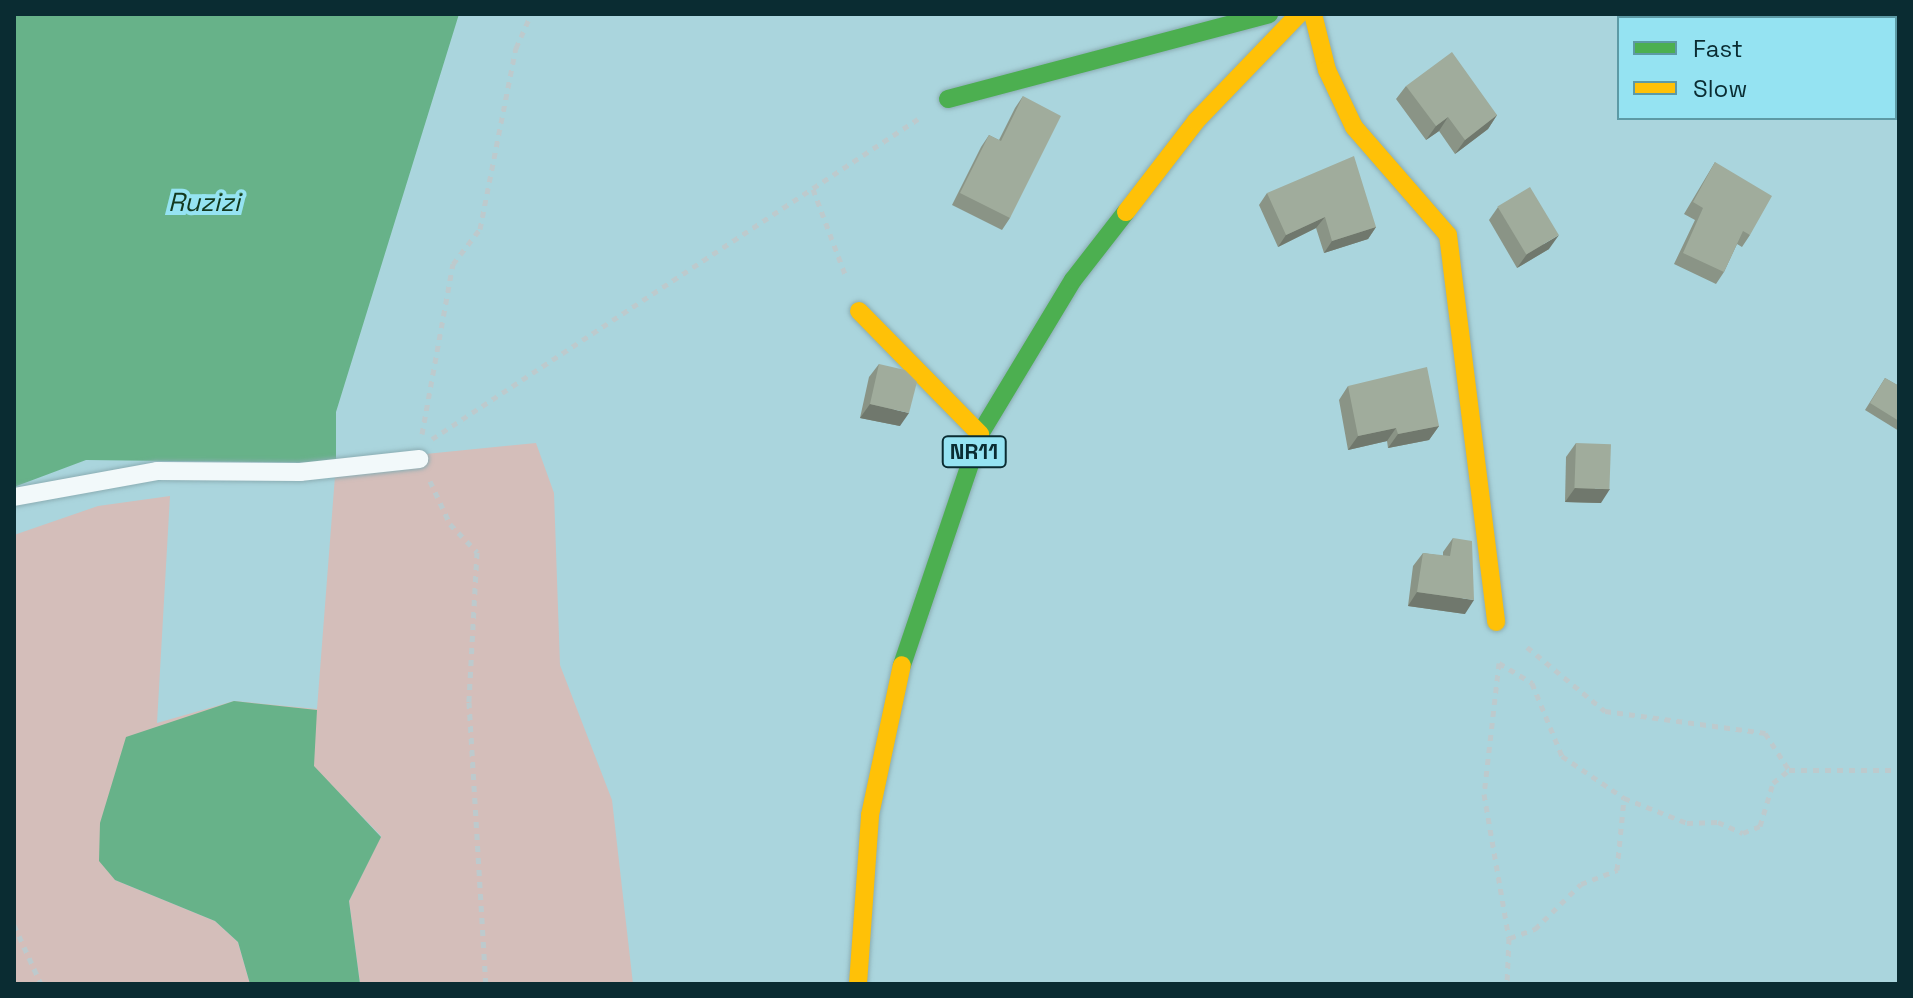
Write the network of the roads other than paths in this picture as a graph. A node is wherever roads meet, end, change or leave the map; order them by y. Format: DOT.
graph roads {
  1 [pos="1269,14"];
  2 [pos="1299,14"];
  3 [pos="1313,14"];
  4 [pos="948,99"];
  5 [pos="859,311"];
  6 [pos="980,434"];
  7 [pos="420,453"];
  8 [pos="14,497"];
  9 [pos="1496,622"];
  10 [pos="858,984"];
  1 -- 4 [label="main road"];
  2 -- 6 [label="main road, NR11"];
  3 -- 9 [label="main road"];
  5 -- 6 [label="main road"];
  6 -- 10 [label="main road, NR11"];
  7 -- 8 [label="lane"];
}
